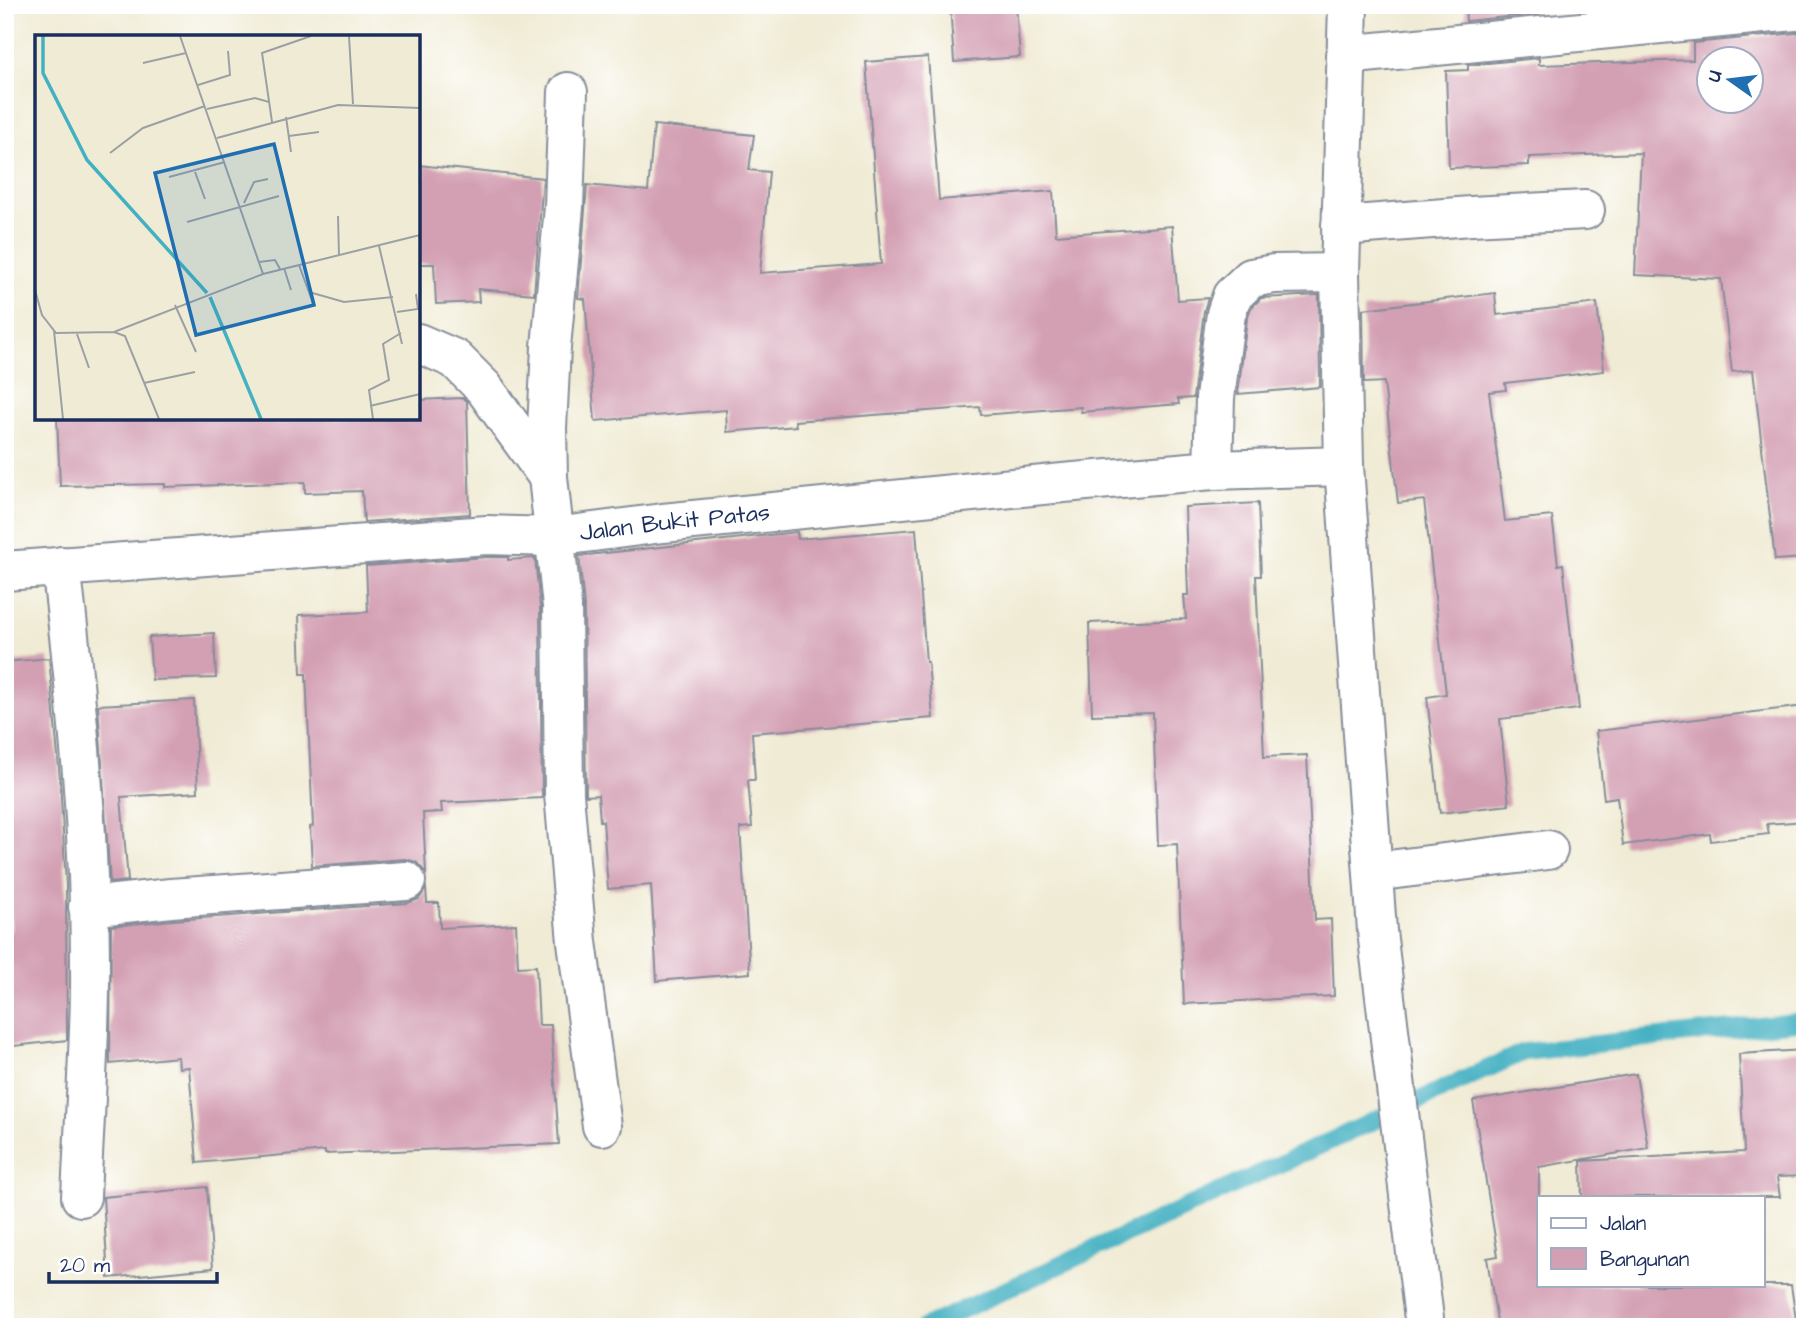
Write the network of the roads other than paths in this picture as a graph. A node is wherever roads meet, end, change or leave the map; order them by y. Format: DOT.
graph roads {
  1 [pos="1348,5"];
  2 [pos="1805,10"];
  3 [pos="1668,14"];
  4 [pos="1345,55"];
  5 [pos="569,92"];
  6 [pos="1585,210"];
  7 [pos="1341,226"];
  8 [pos="1340,273"];
  9 [pos="420,344"];
  10 [pos="1344,466"];
  11 [pos="1213,470"];
  12 [pos="548,477"];
  13 [pos="554,537"];
  14 [pos="61,566"];
  15 [pos="5,571"];
  16 [pos="1548,850"];
  17 [pos="1373,872"];
  18 [pos="406,881"];
  19 [pos="89,906"];
  20 [pos="602,1126"];
  21 [pos="81,1197"];
  22 [pos="1425,1327"];
  1 -- 4 [label="street"];
  2 -- 3 [label="street"];
  3 -- 4 [label="street"];
  4 -- 7 [label="street"];
  5 -- 12 [label="street"];
  6 -- 7 [label="street"];
  7 -- 8 [label="street"];
  8 -- 10 [label="street"];
  8 -- 11 [label="street"];
  9 -- 12 [label="street"];
  10 -- 11 [label="street, Jalan Bukit Patas"];
  10 -- 17 [label="street"];
  11 -- 13 [label="street, Jalan Bukit Patas"];
  12 -- 13 [label="street"];
  13 -- 14 [label="street, Jalan Bukit Patas"];
  13 -- 20 [label="street"];
  14 -- 15 [label="street, Jalan Bukit Patas"];
  14 -- 19 [label="street"];
  16 -- 17 [label="street"];
  17 -- 22 [label="street"];
  18 -- 19 [label="street"];
  19 -- 21 [label="street"];
}
